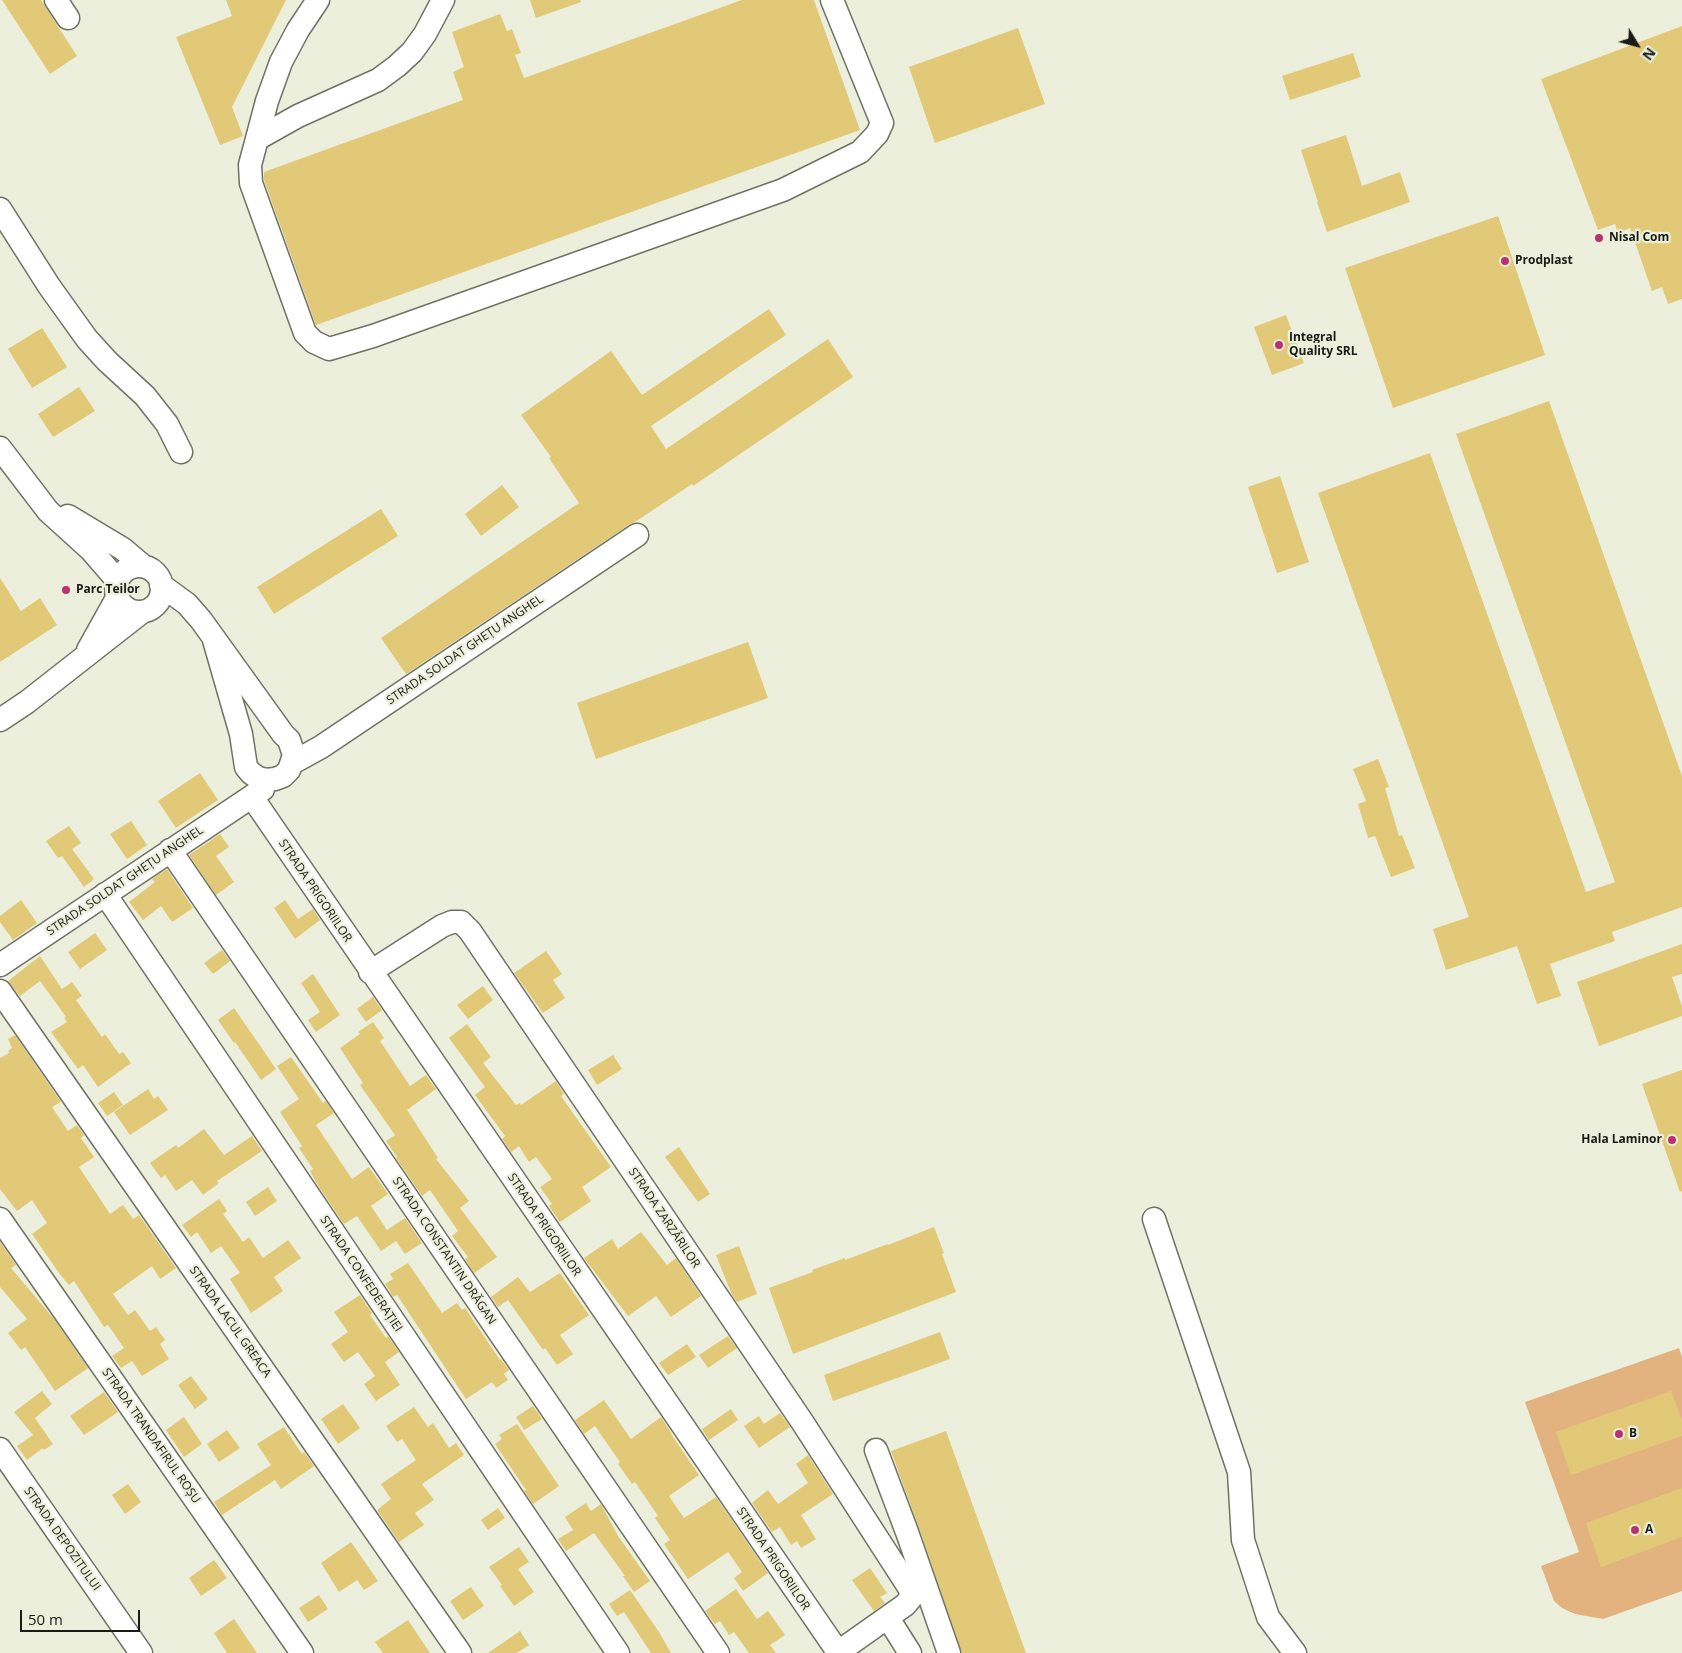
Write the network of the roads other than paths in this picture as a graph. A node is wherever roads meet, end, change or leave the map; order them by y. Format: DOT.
graph roads {
  1 [pos="318,0"];
  2 [pos="443,0"];
  3 [pos="832,0"];
  4 [pos="257,139"];
  5 [pos="0,209"];
  6 [pos="0,448"];
  7 [pos="181,452"];
  8 [pos="32,491"];
  9 [pos="637,535"];
  10 [pos="143,566"];
  11 [pos="117,589"];
  12 [pos="153,600"];
  13 [pos="214,640"];
  14 [pos="83,660"];
  15 [pos="0,720"];
  16 [pos="283,734"];
  17 [pos="244,750"];
  18 [pos="292,763"];
  19 [pos="251,773"];
  20 [pos="275,779"];
  21 [pos="252,797"];
  22 [pos="170,850"];
  23 [pos="105,894"];
  24 [pos="0,965"];
  25 [pos="370,972"];
  26 [pos="0,991"];
  27 [pos="0,1219"];
  28 [pos="1154,1219"];
  29 [pos="0,1449"];
  30 [pos="876,1450"];
  31 [pos="909,1605"];
  32 [pos="141,1653"];
  33 [pos="302,1653"];
  34 [pos="460,1653"];
  35 [pos="618,1653"];
  36 [pos="718,1653"];
  37 [pos="837,1653"];
  38 [pos="910,1653"];
  39 [pos="950,1653"];
  40 [pos="1294,1653"];
  1 -- 4 [label="street"];
  2 -- 4 [label="street"];
  3 -- 4 [label="street"];
  5 -- 7 [label="street"];
  6 -- 8 [label="street"];
  8 -- 10 [label="street"];
  8 -- 11 [label="street"];
  9 -- 18 [label="street, STRADA SOLDAT GHEȚU ANGHEL"];
  10 -- 11 [label="street"];
  10 -- 12 [label="street"];
  11 -- 12 [label="street"];
  11 -- 14 [label="street"];
  12 -- 13 [label="street"];
  12 -- 14 [label="street"];
  13 -- 16 [label="street"];
  13 -- 17 [label="street"];
  14 -- 15 [label="street"];
  16 -- 17 [label="street"];
  16 -- 18 [label="street"];
  17 -- 19 [label="street"];
  18 -- 20 [label="street"];
  19 -- 20 [label="street"];
  19 -- 21 [label="street"];
  20 -- 21 [label="street, STRADA SOLDAT GHEȚU ANGHEL"];
  21 -- 22 [label="street, STRADA SOLDAT GHEȚU ANGHEL"];
  21 -- 25 [label="street, STRADA PRIGORIILOR"];
  22 -- 23 [label="street, STRADA SOLDAT GHEȚU ANGHEL"];
  22 -- 36 [label="street, STRADA CONSTANTIN DRĂGAN"];
  23 -- 24 [label="street, STRADA SOLDAT GHEȚU ANGHEL"];
  23 -- 35 [label="street, STRADA CONFEDERAȚIEI"];
  25 -- 31 [label="street, STRADA ZARZĂRILOR"];
  25 -- 37 [label="street, STRADA PRIGORIILOR"];
  26 -- 34 [label="street, STRADA LACUL GREACA"];
  27 -- 33 [label="street, STRADA TRANDAFIRUL ROȘU"];
  28 -- 40 [label="street"];
  29 -- 32 [label="street, STRADA DEPOZITULUI"];
  30 -- 31 [label="street"];
  31 -- 37 [label="street"];
  31 -- 38 [label="street"];
  31 -- 39 [label="street"];
}
